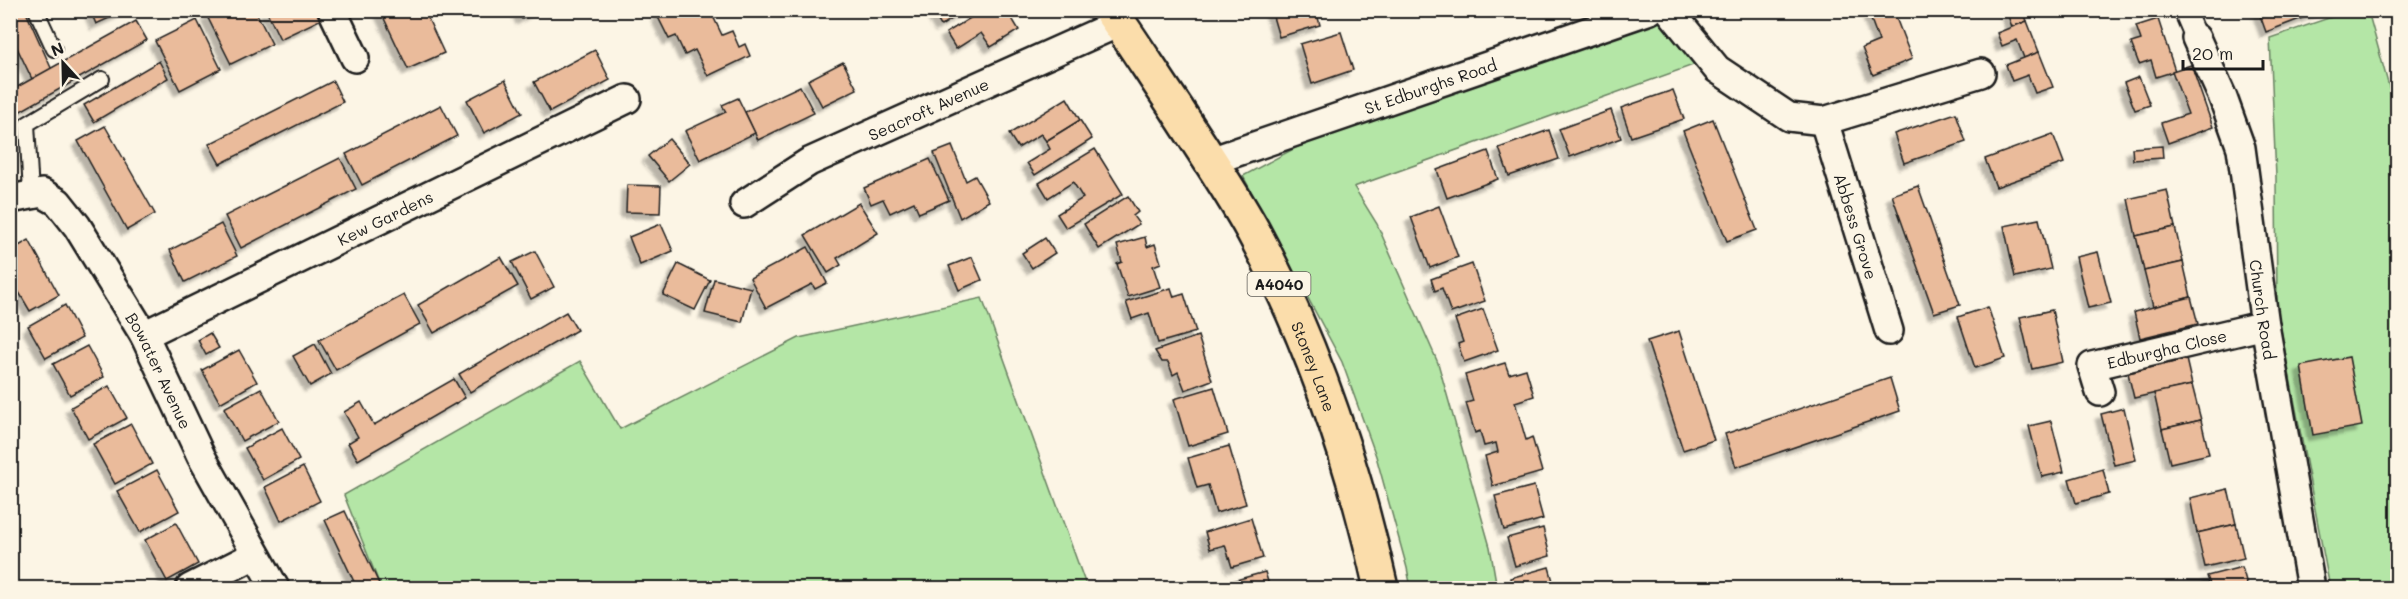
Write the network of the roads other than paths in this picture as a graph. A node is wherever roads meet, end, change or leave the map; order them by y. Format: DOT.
graph roads {
  1 [pos="36,10"];
  2 [pos="332,10"];
  3 [pos="1650,10"];
  4 [pos="1669,10"];
  5 [pos="2184,10"];
  6 [pos="1114,17"];
  7 [pos="2196,38"];
  8 [pos="54,49"];
  9 [pos="355,58"];
  10 [pos="1981,73"];
  11 [pos="102,80"];
  12 [pos="627,99"];
  13 [pos="1824,121"];
  14 [pos="1211,161"];
  15 [pos="21,196"];
  16 [pos="744,204"];
  17 [pos="2265,325"];
  18 [pos="1889,332"];
  19 [pos="144,335"];
  20 [pos="2100,392"];
  21 [pos="255,555"];
  22 [pos="190,588"];
  23 [pos="275,588"];
  24 [pos="1381,588"];
  25 [pos="2311,588"];
  1 -- 8 [label="lane"];
  2 -- 9 [label="street"];
  3 -- 14 [label="street, St Edburghs Road"];
  4 -- 13 [label="street"];
  5 -- 7 [label="street"];
  6 -- 14 [label="main road, Stoney Lane / A4040"];
  6 -- 16 [label="street, Seacroft Avenue"];
  7 -- 17 [label="street, Church Road"];
  10 -- 13 [label="street"];
  11 -- 15 [label="lane"];
  12 -- 19 [label="street, Kew Gardens"];
  13 -- 18 [label="street, Abbess Grove"];
  14 -- 24 [label="main road, Stoney Lane / A4040"];
  15 -- 19 [label="street, Bowater Avenue"];
  17 -- 20 [label="street, Edburgha Close"];
  17 -- 25 [label="street, Church Road"];
  19 -- 21 [label="street, Bowater Avenue"];
  21 -- 22 [label="street"];
  21 -- 23 [label="street, Bowater Avenue"];
}
